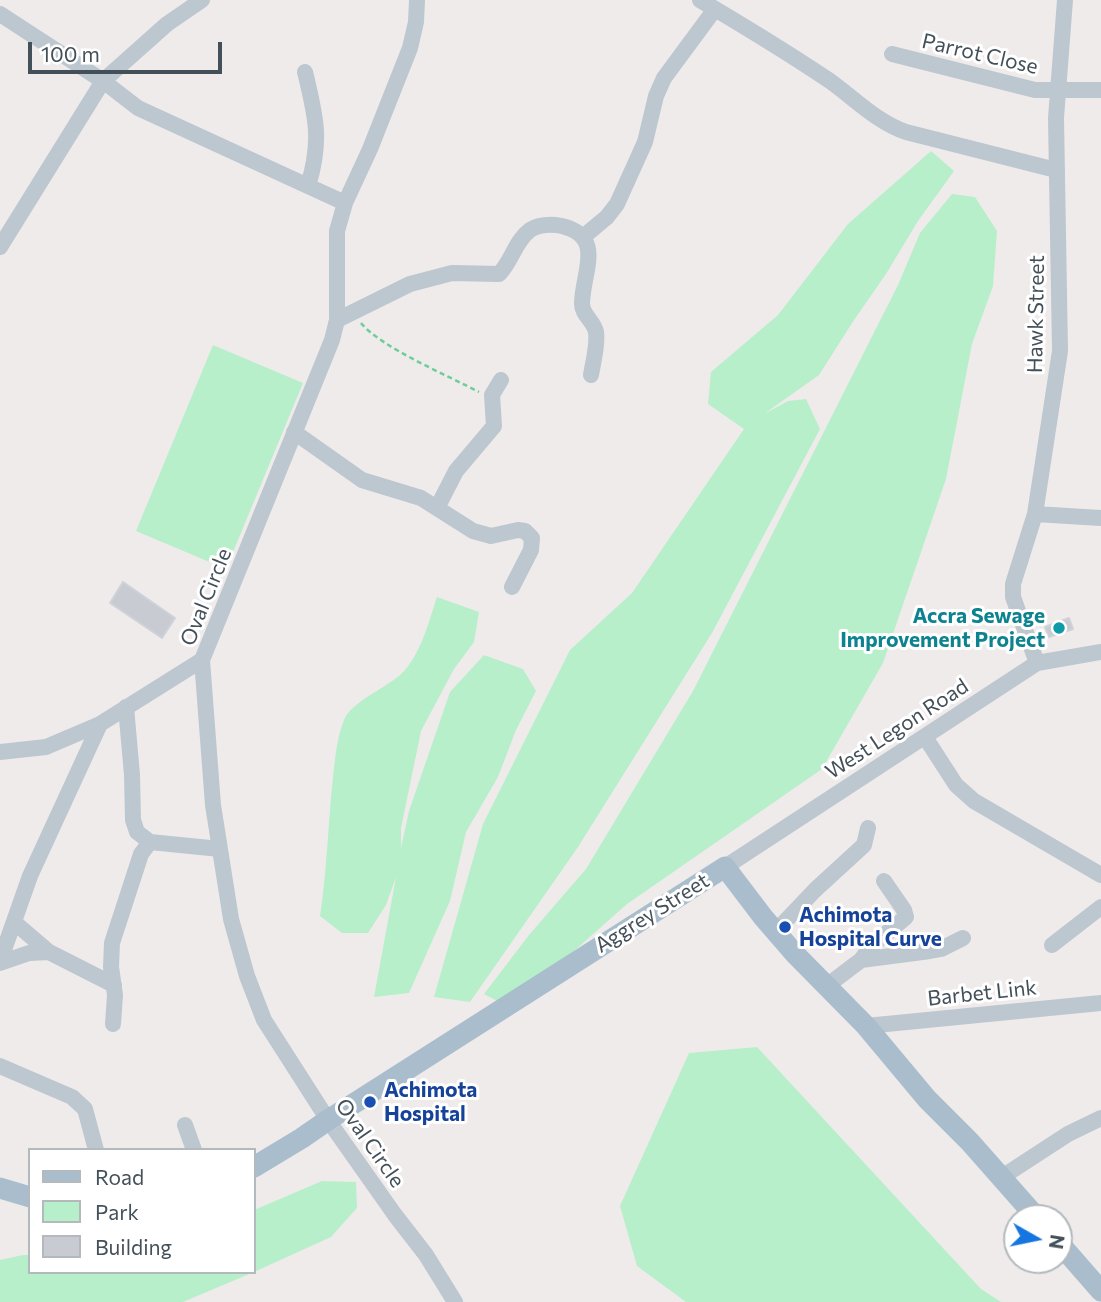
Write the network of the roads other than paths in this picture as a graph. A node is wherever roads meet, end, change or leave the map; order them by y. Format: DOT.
graph roads {
  1 [pos="202,0"];
  2 [pos="417,0"];
  3 [pos="700,0"];
  4 [pos="1065,0"];
  5 [pos="715,9"];
  6 [pos="0,14"];
  7 [pos="892,54"];
  8 [pos="305,72"];
  9 [pos="103,81"];
  10 [pos="1059,90"];
  11 [pos="1101,90"];
  12 [pos="1056,170"];
  13 [pos="308,186"];
  14 [pos="345,203"];
  15 [pos="583,237"];
  16 [pos="0,247"];
  17 [pos="337,320"];
  18 [pos="591,375"];
  19 [pos="501,380"];
  20 [pos="293,432"];
  21 [pos="437,508"];
  22 [pos="1035,514"];
  23 [pos="1101,518"];
  24 [pos="512,587"];
  25 [pos="1101,652"];
  26 [pos="202,660"];
  27 [pos="1037,663"];
  28 [pos="126,707"];
  29 [pos="100,724"];
  30 [pos="925,737"];
  31 [pos="0,752"];
  32 [pos="868,828"];
  33 [pos="150,842"];
  34 [pos="220,849"];
  35 [pos="725,867"];
  36 [pos="1101,875"];
  37 [pos="884,881"];
  38 [pos="1101,907"];
  39 [pos="14,922"];
  40 [pos="776,931"];
  41 [pos="963,938"];
  42 [pos="1052,945"];
  43 [pos="49,952"];
  44 [pos="861,960"];
  45 [pos="0,962"];
  46 [pos="114,985"];
  47 [pos="828,985"];
  48 [pos="1101,1003"];
  49 [pos="114,1024"];
  50 [pos="866,1026"];
  51 [pos="0,1066"];
  52 [pos="1101,1118"];
  53 [pos="328,1119"];
  54 [pos="185,1125"];
  55 [pos="95,1148"];
  56 [pos="189,1148"];
  57 [pos="256,1166"];
  58 [pos="1002,1177"];
  59 [pos="0,1188"];
  60 [pos="28,1196"];
  61 [pos="1025,1204"];
  62 [pos="1073,1257"];
  63 [pos="1099,1284"];
  64 [pos="455,1302"];
  1 -- 9 [label="street"];
  2 -- 14 [label="street, Oval Circle"];
  3 -- 5 [label="street"];
  4 -- 10 [label="street, Hawk Street"];
  5 -- 12 [label="street"];
  5 -- 15 [label="street"];
  6 -- 9 [label="street"];
  7 -- 10 [label="street, Parrot Close"];
  8 -- 13 [label="street"];
  9 -- 13 [label="street"];
  9 -- 16 [label="street"];
  10 -- 11 [label="street, Parrot Close"];
  10 -- 12 [label="street, Hawk Street"];
  12 -- 22 [label="street, Hawk Street"];
  13 -- 14 [label="street"];
  14 -- 17 [label="street, Oval Circle"];
  15 -- 17 [label="street"];
  15 -- 18 [label="street"];
  17 -- 20 [label="street, Oval Circle"];
  19 -- 21 [label="street"];
  20 -- 21 [label="street"];
  20 -- 26 [label="street, Oval Circle"];
  21 -- 24 [label="street"];
  22 -- 23 [label="street"];
  22 -- 27 [label="street, Hawk Street"];
  25 -- 27 [label="street, West Legon Road"];
  26 -- 28 [label="street"];
  26 -- 34 [label="street, Oval Circle"];
  27 -- 30 [label="street, West Legon Road"];
  28 -- 29 [label="street"];
  28 -- 33 [label="street"];
  29 -- 31 [label="street"];
  29 -- 39 [label="street"];
  30 -- 35 [label="street, West Legon Road"];
  30 -- 36 [label="street"];
  32 -- 40 [label="street"];
  33 -- 34 [label="street"];
  33 -- 46 [label="street"];
  34 -- 53 [label="street, Oval Circle"];
  35 -- 40 [label="main road, Aggrey Street"];
  35 -- 53 [label="main road, Aggrey Street"];
  37 -- 44 [label="street"];
  38 -- 42 [label="street"];
  39 -- 43 [label="street"];
  39 -- 45 [label="street"];
  40 -- 47 [label="main road, Aggrey Street"];
  41 -- 44 [label="street"];
  43 -- 45 [label="street"];
  43 -- 46 [label="street"];
  44 -- 47 [label="street"];
  46 -- 49 [label="street"];
  47 -- 50 [label="main road, Aggrey Street"];
  48 -- 50 [label="street, Barbet Link"];
  50 -- 58 [label="main road, Aggrey Street"];
  51 -- 55 [label="street"];
  52 -- 58 [label="street"];
  53 -- 57 [label="main road, Aggrey Street"];
  53 -- 64 [label="street, Oval Circle"];
  54 -- 56 [label="street"];
  58 -- 61 [label="main road, Aggrey Street"];
  59 -- 60 [label="main road"];
  62 -- 63 [label="main road"];
}
